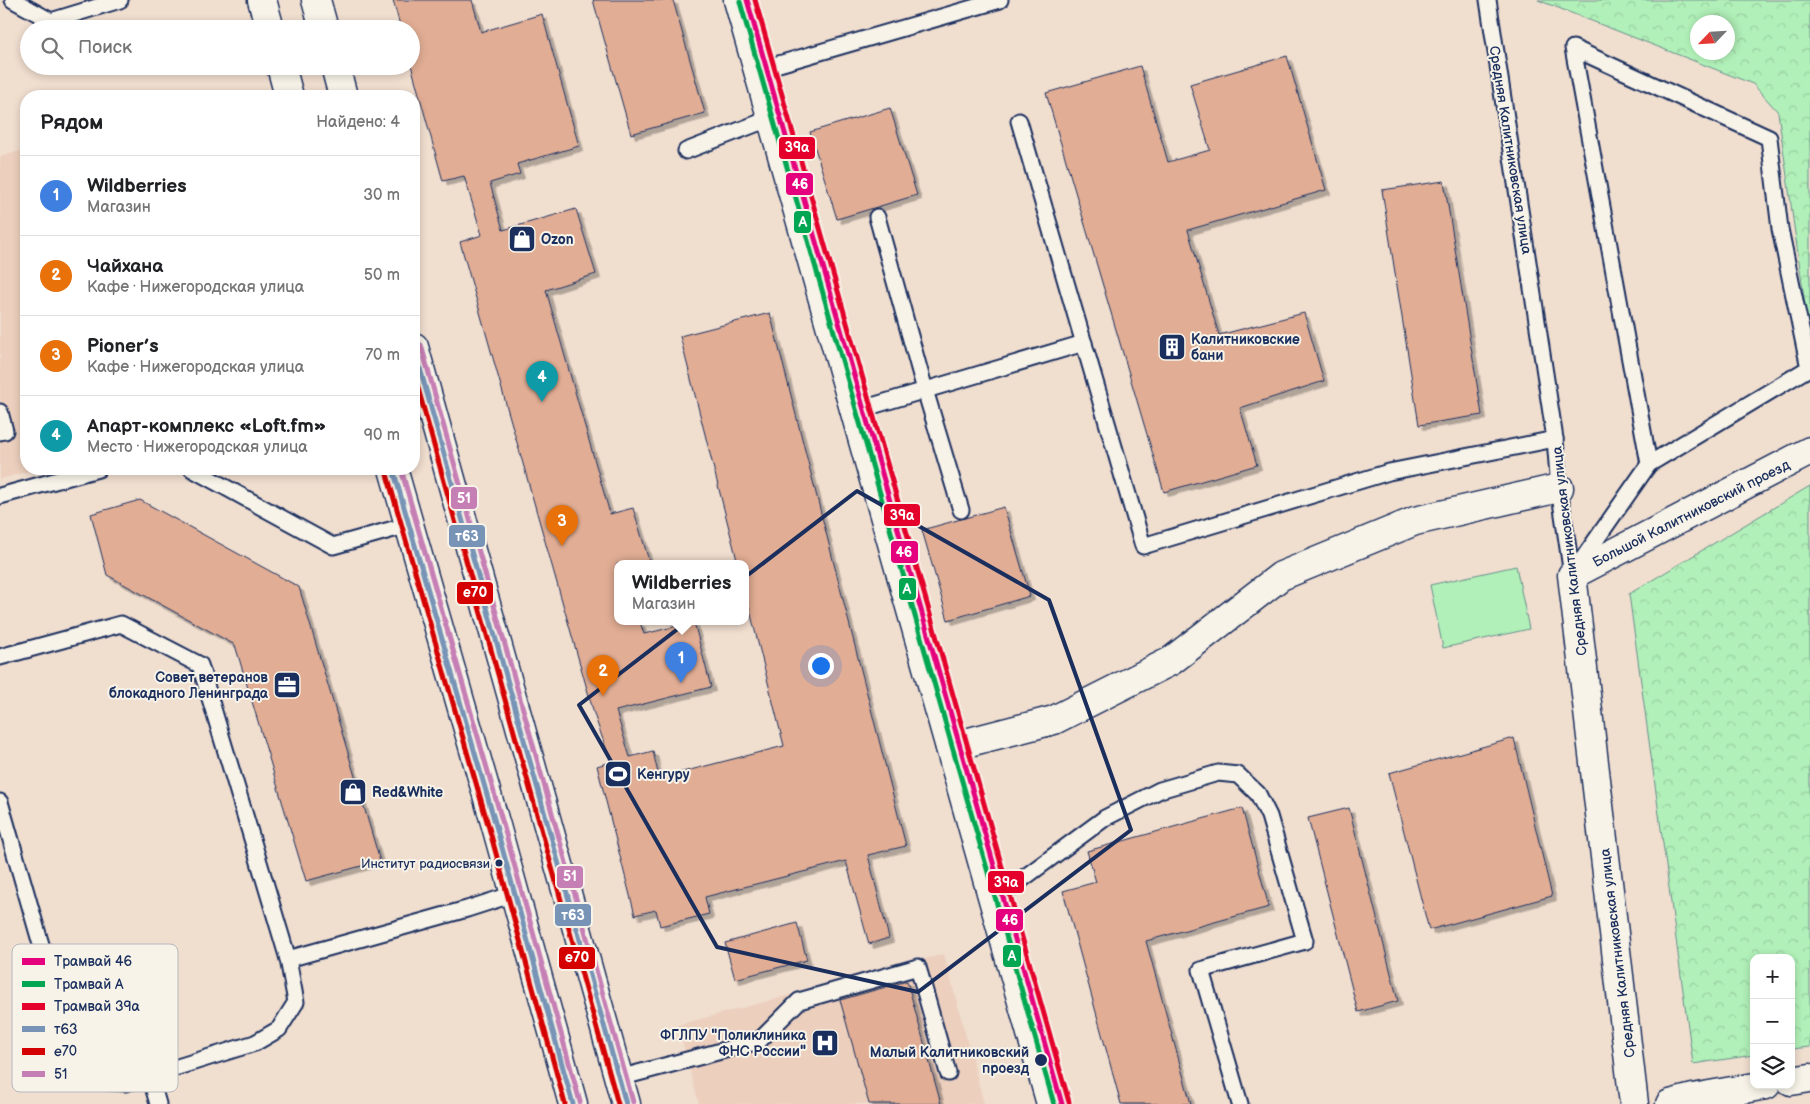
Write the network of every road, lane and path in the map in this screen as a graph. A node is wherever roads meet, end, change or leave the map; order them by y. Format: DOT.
graph roads {
  1 [pos="13,0"];
  2 [pos="120,0"];
  3 [pos="262,0"];
  4 [pos="316,0"];
  5 [pos="738,0"];
  6 [pos="1000,0"];
  7 [pos="1488,0"];
  8 [pos="49,20"];
  9 [pos="54,20"];
  10 [pos="268,20"];
  11 [pos="322,20"];
  12 [pos="758,70"];
  13 [pos="283,75"];
  14 [pos="337,75"];
  15 [pos="287,90"];
  16 [pos="341,90"];
  17 [pos="771,118"];
  18 [pos="1019,121"];
  19 [pos="686,151"];
  20 [pos="877,217"];
  21 [pos="1084,343"];
  22 [pos="420,368"];
  23 [pos="925,390"];
  24 [pos="855,411"];
  25 [pos="0,412"];
  26 [pos="0,432"];
  27 [pos="1555,440"];
  28 [pos="1810,451"];
  29 [pos="1649,464"];
  30 [pos="76,475"];
  31 [pos="203,475"];
  32 [pos="395,475"];
  33 [pos="1560,488"];
  34 [pos="0,496"];
  35 [pos="961,510"];
  36 [pos="408,525"];
  37 [pos="1572,575"];
  38 [pos="0,657"];
  39 [pos="950,747"];
  40 [pos="0,802"];
  41 [pos="514,894"];
  42 [pos="994,900"];
  43 [pos="41,944"];
  44 [pos="288,958"];
  45 [pos="178,1067"];
  46 [pos="948,1073"];
  47 [pos="619,1078"];
  48 [pos="1810,1078"];
  49 [pos="1795,1080"];
  50 [pos="1750,1088"];
  51 [pos="573,1104"];
  52 [pos="626,1104"];
  53 [pos="1051,1104"];
  54 [pos="1240,1104"];
  55 [pos="1634,1104"];
  56 [pos="1670,1104"];
  1 -- 8 [label="lane"];
  2 -- 9 [label="lane"];
  3 -- 10 [label="street"];
  4 -- 11 [label="street"];
  5 -- 12 [label="street"];
  6 -- 12 [label="lane"];
  7 -- 27 [label="lane, Средняя Калитниковская улица"];
  12 -- 17 [label="street"];
  13 -- 15 [label="street"];
  14 -- 16 [label="street"];
  17 -- 19 [label="lane"];
  17 -- 24 [label="street"];
  18 -- 21 [label="lane"];
  20 -- 23 [label="lane"];
  21 -- 23 [label="lane"];
  21 -- 27 [label="lane"];
  22 -- 47 [label="street"];
  23 -- 24 [label="lane"];
  23 -- 35 [label="lane"];
  24 -- 39 [label="street"];
  25 -- 26 [label="lane"];
  27 -- 33 [label="lane, Средняя Калитниковская улица"];
  28 -- 37 [label="street, Большой Калитниковский проезд"];
  29 -- 29 [label="lane"];
  29 -- 37 [label="lane"];
  30 -- 34 [label="lane"];
  31 -- 36 [label="lane"];
  32 -- 36 [label="street"];
  33 -- 37 [label="lane, Средняя Калитниковская улица"];
  33 -- 39 [label="street"];
  36 -- 41 [label="street"];
  37 -- 55 [label="street, Средняя Калитниковская улица"];
  38 -- 44 [label="lane"];
  39 -- 42 [label="street"];
  40 -- 43 [label="lane"];
  41 -- 44 [label="lane"];
  41 -- 51 [label="street"];
  42 -- 53 [label="street"];
  42 -- 54 [label="lane"];
  44 -- 45 [label="lane"];
  46 -- 47 [label="lane"];
  47 -- 52 [label="street"];
  48 -- 49 [label="street"];
  50 -- 56 [label="street"];
}
